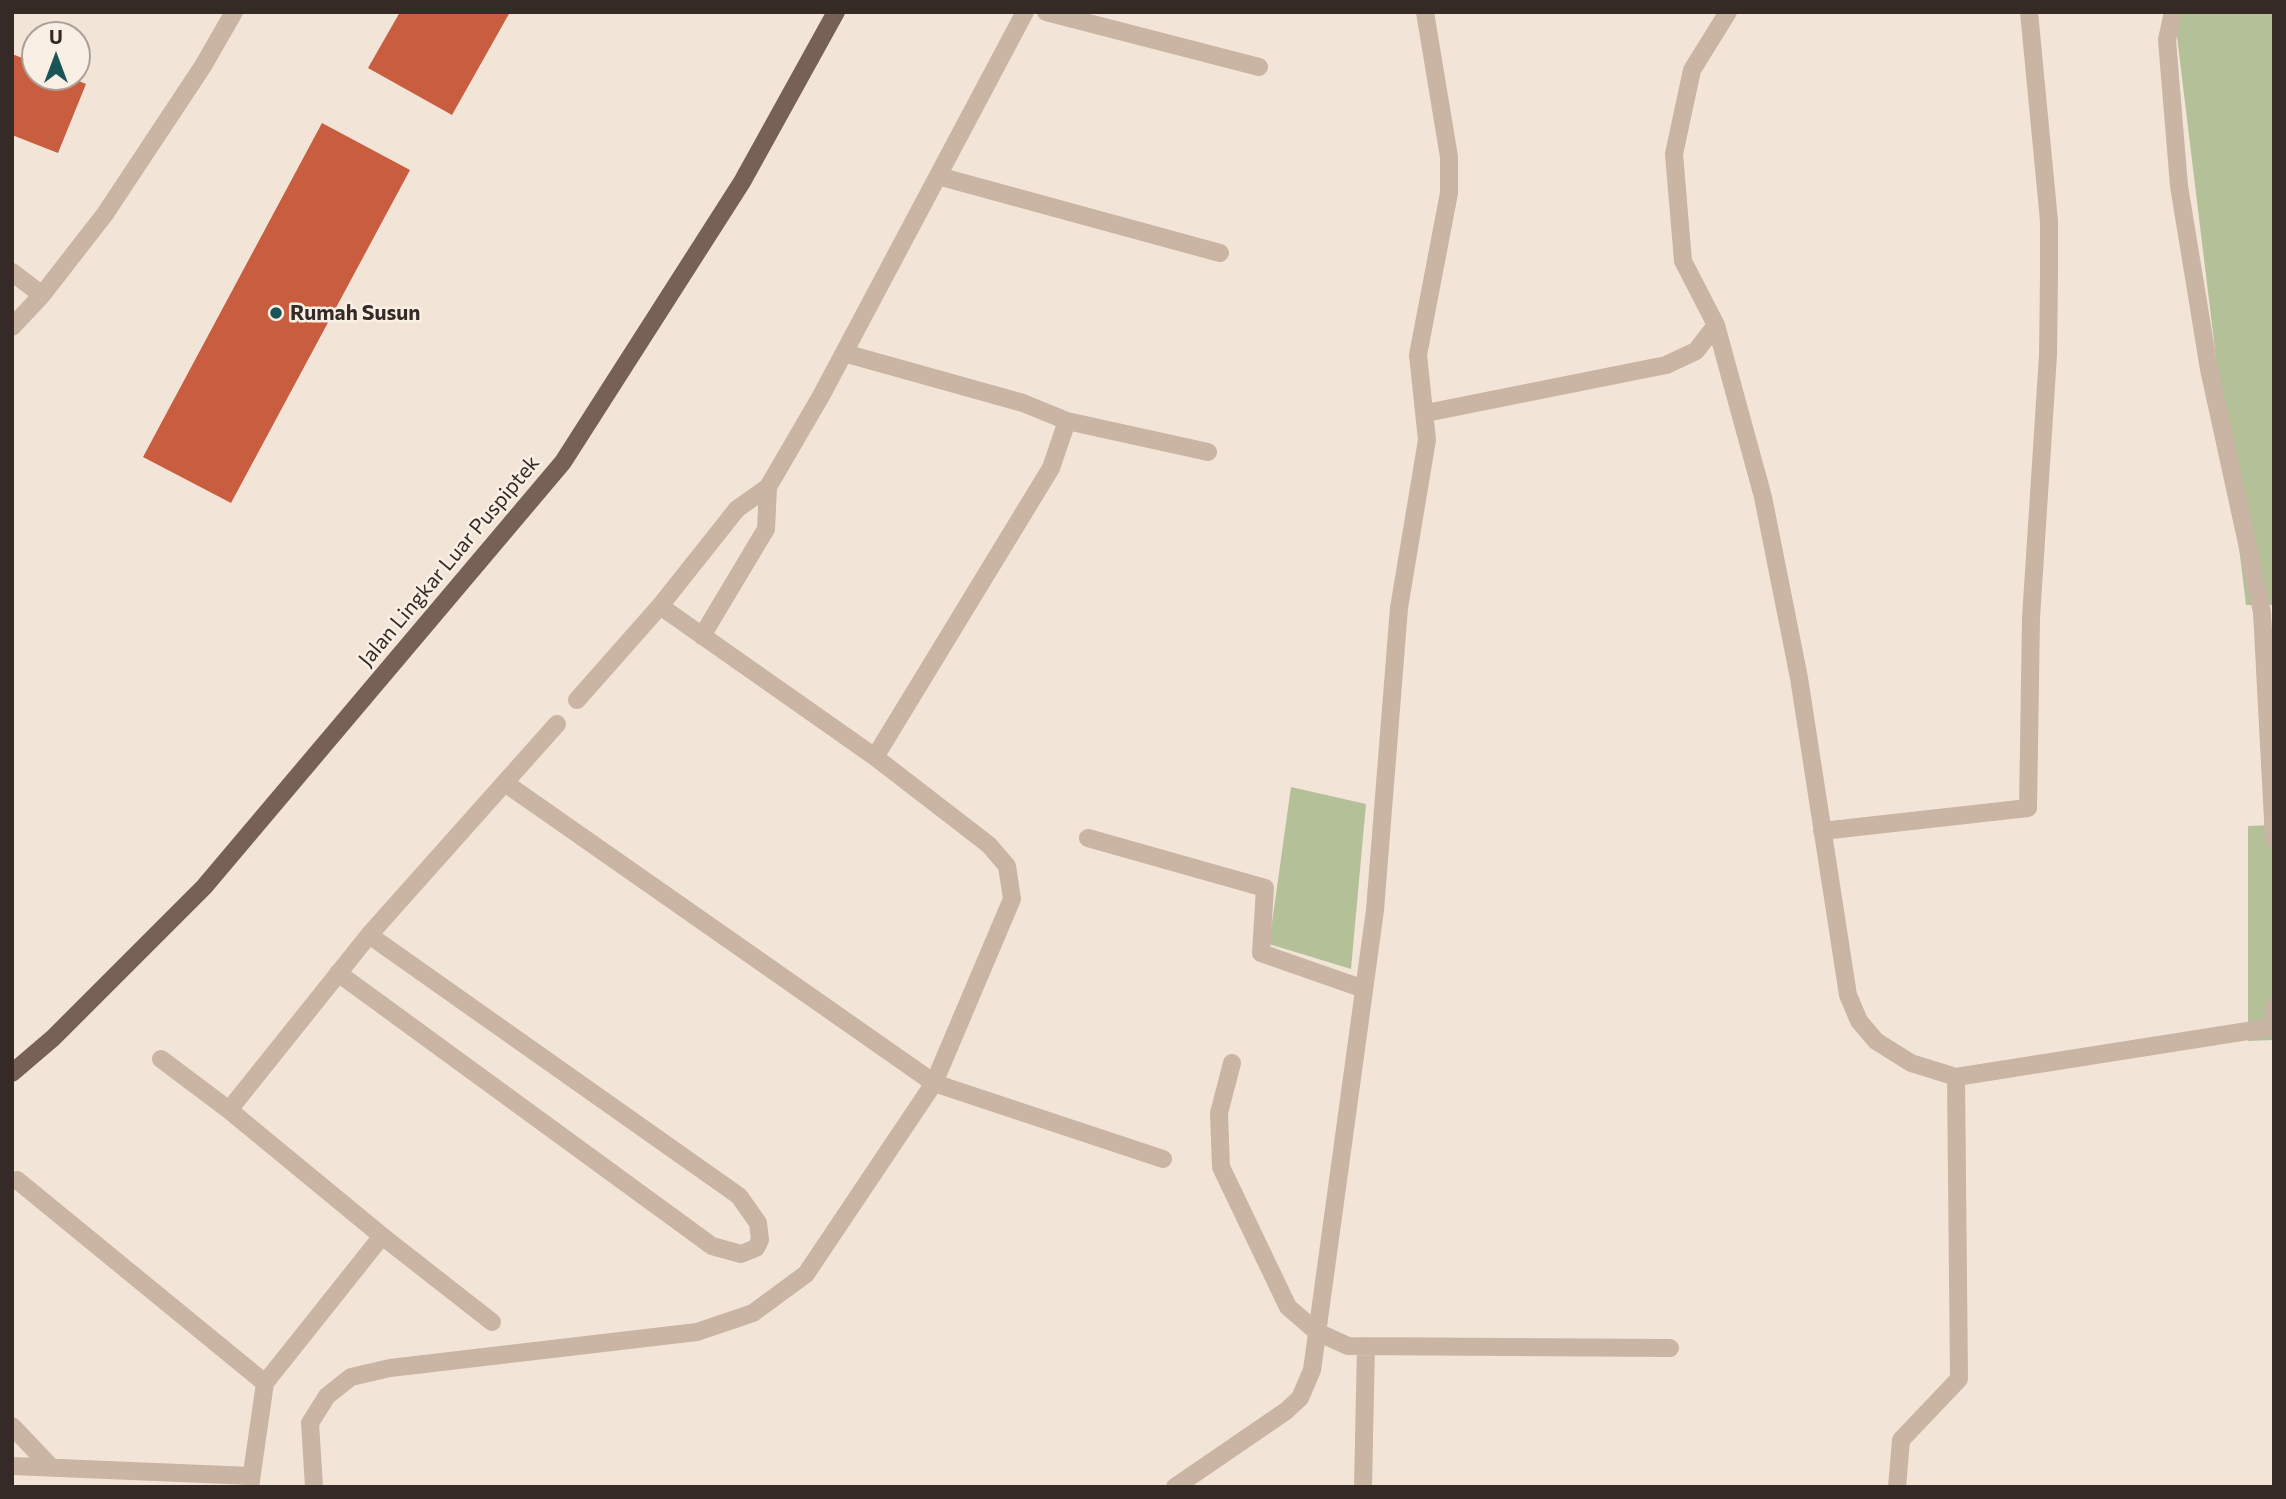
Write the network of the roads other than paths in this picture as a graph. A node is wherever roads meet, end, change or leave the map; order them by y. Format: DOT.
graph roads {
  1 [pos="234,12"];
  2 [pos="836,12"];
  3 [pos="1026,12"];
  4 [pos="1046,12"];
  5 [pos="1424,12"];
  6 [pos="1728,12"];
  7 [pos="2029,12"];
  8 [pos="2173,12"];
  9 [pos="1259,67"];
  10 [pos="938,176"];
  11 [pos="1220,253"];
  12 [pos="12,272"];
  13 [pos="42,295"];
  14 [pos="1716,325"];
  15 [pos="12,327"];
  16 [pos="844,353"];
  17 [pos="1426,413"];
  18 [pos="1067,421"];
  19 [pos="1208,452"];
  20 [pos="768,487"];
  21 [pos="660,606"];
  22 [pos="702,636"];
  23 [pos="577,700"];
  24 [pos="557,724"];
  25 [pos="875,757"];
  26 [pos="505,783"];
  27 [pos="1822,831"];
  28 [pos="1088,838"];
  29 [pos="2274,839"];
  30 [pos="369,934"];
  31 [pos="338,973"];
  32 [pos="1364,989"];
  33 [pos="2274,1007"];
  34 [pos="161,1059"];
  35 [pos="1232,1063"];
  36 [pos="12,1073"];
  37 [pos="1956,1077"];
  38 [pos="934,1083"];
  39 [pos="229,1110"];
  40 [pos="1163,1159"];
  41 [pos="17,1180"];
  42 [pos="382,1236"];
  43 [pos="492,1322"];
  44 [pos="1317,1332"];
  45 [pos="1366,1346"];
  46 [pos="1670,1348"];
  47 [pos="265,1383"];
  48 [pos="12,1426"];
  49 [pos="12,1466"];
  50 [pos="50,1466"];
  51 [pos="251,1481"];
  52 [pos="314,1487"];
  53 [pos="1174,1487"];
  54 [pos="1363,1487"];
  55 [pos="1897,1487"];
  1 -- 13 [label="street"];
  2 -- 36 [label="main road, Jalan Lingkar Luar Puspiptek"];
  3 -- 10 [label="street"];
  4 -- 9 [label="street"];
  5 -- 17 [label="street"];
  6 -- 14 [label="street"];
  7 -- 27 [label="street"];
  8 -- 29 [label="street"];
  10 -- 11 [label="street"];
  10 -- 16 [label="street"];
  12 -- 13 [label="street"];
  13 -- 15 [label="street"];
  14 -- 17 [label="street"];
  14 -- 27 [label="street"];
  16 -- 18 [label="street"];
  16 -- 20 [label="street"];
  17 -- 32 [label="street"];
  18 -- 19 [label="street"];
  18 -- 25 [label="street"];
  20 -- 21 [label="street"];
  20 -- 22 [label="street"];
  21 -- 22 [label="street"];
  21 -- 23 [label="street"];
  22 -- 25 [label="street"];
  24 -- 26 [label="street"];
  25 -- 38 [label="street"];
  26 -- 30 [label="street"];
  26 -- 38 [label="street"];
  27 -- 37 [label="street"];
  28 -- 32 [label="street"];
  30 -- 31 [label="street"];
  30 -- 31 [label="street"];
  31 -- 39 [label="street"];
  32 -- 44 [label="street"];
  33 -- 37 [label="street"];
  34 -- 39 [label="street"];
  35 -- 44 [label="street"];
  37 -- 55 [label="street"];
  38 -- 40 [label="street"];
  38 -- 52 [label="street"];
  39 -- 42 [label="street"];
  41 -- 47 [label="street"];
  42 -- 43 [label="street"];
  42 -- 47 [label="street"];
  44 -- 45 [label="street"];
  44 -- 53 [label="street"];
  45 -- 46 [label="street"];
  45 -- 54 [label="street"];
  47 -- 51 [label="street"];
  48 -- 50 [label="street"];
  49 -- 50 [label="street"];
  50 -- 51 [label="street"];
}
